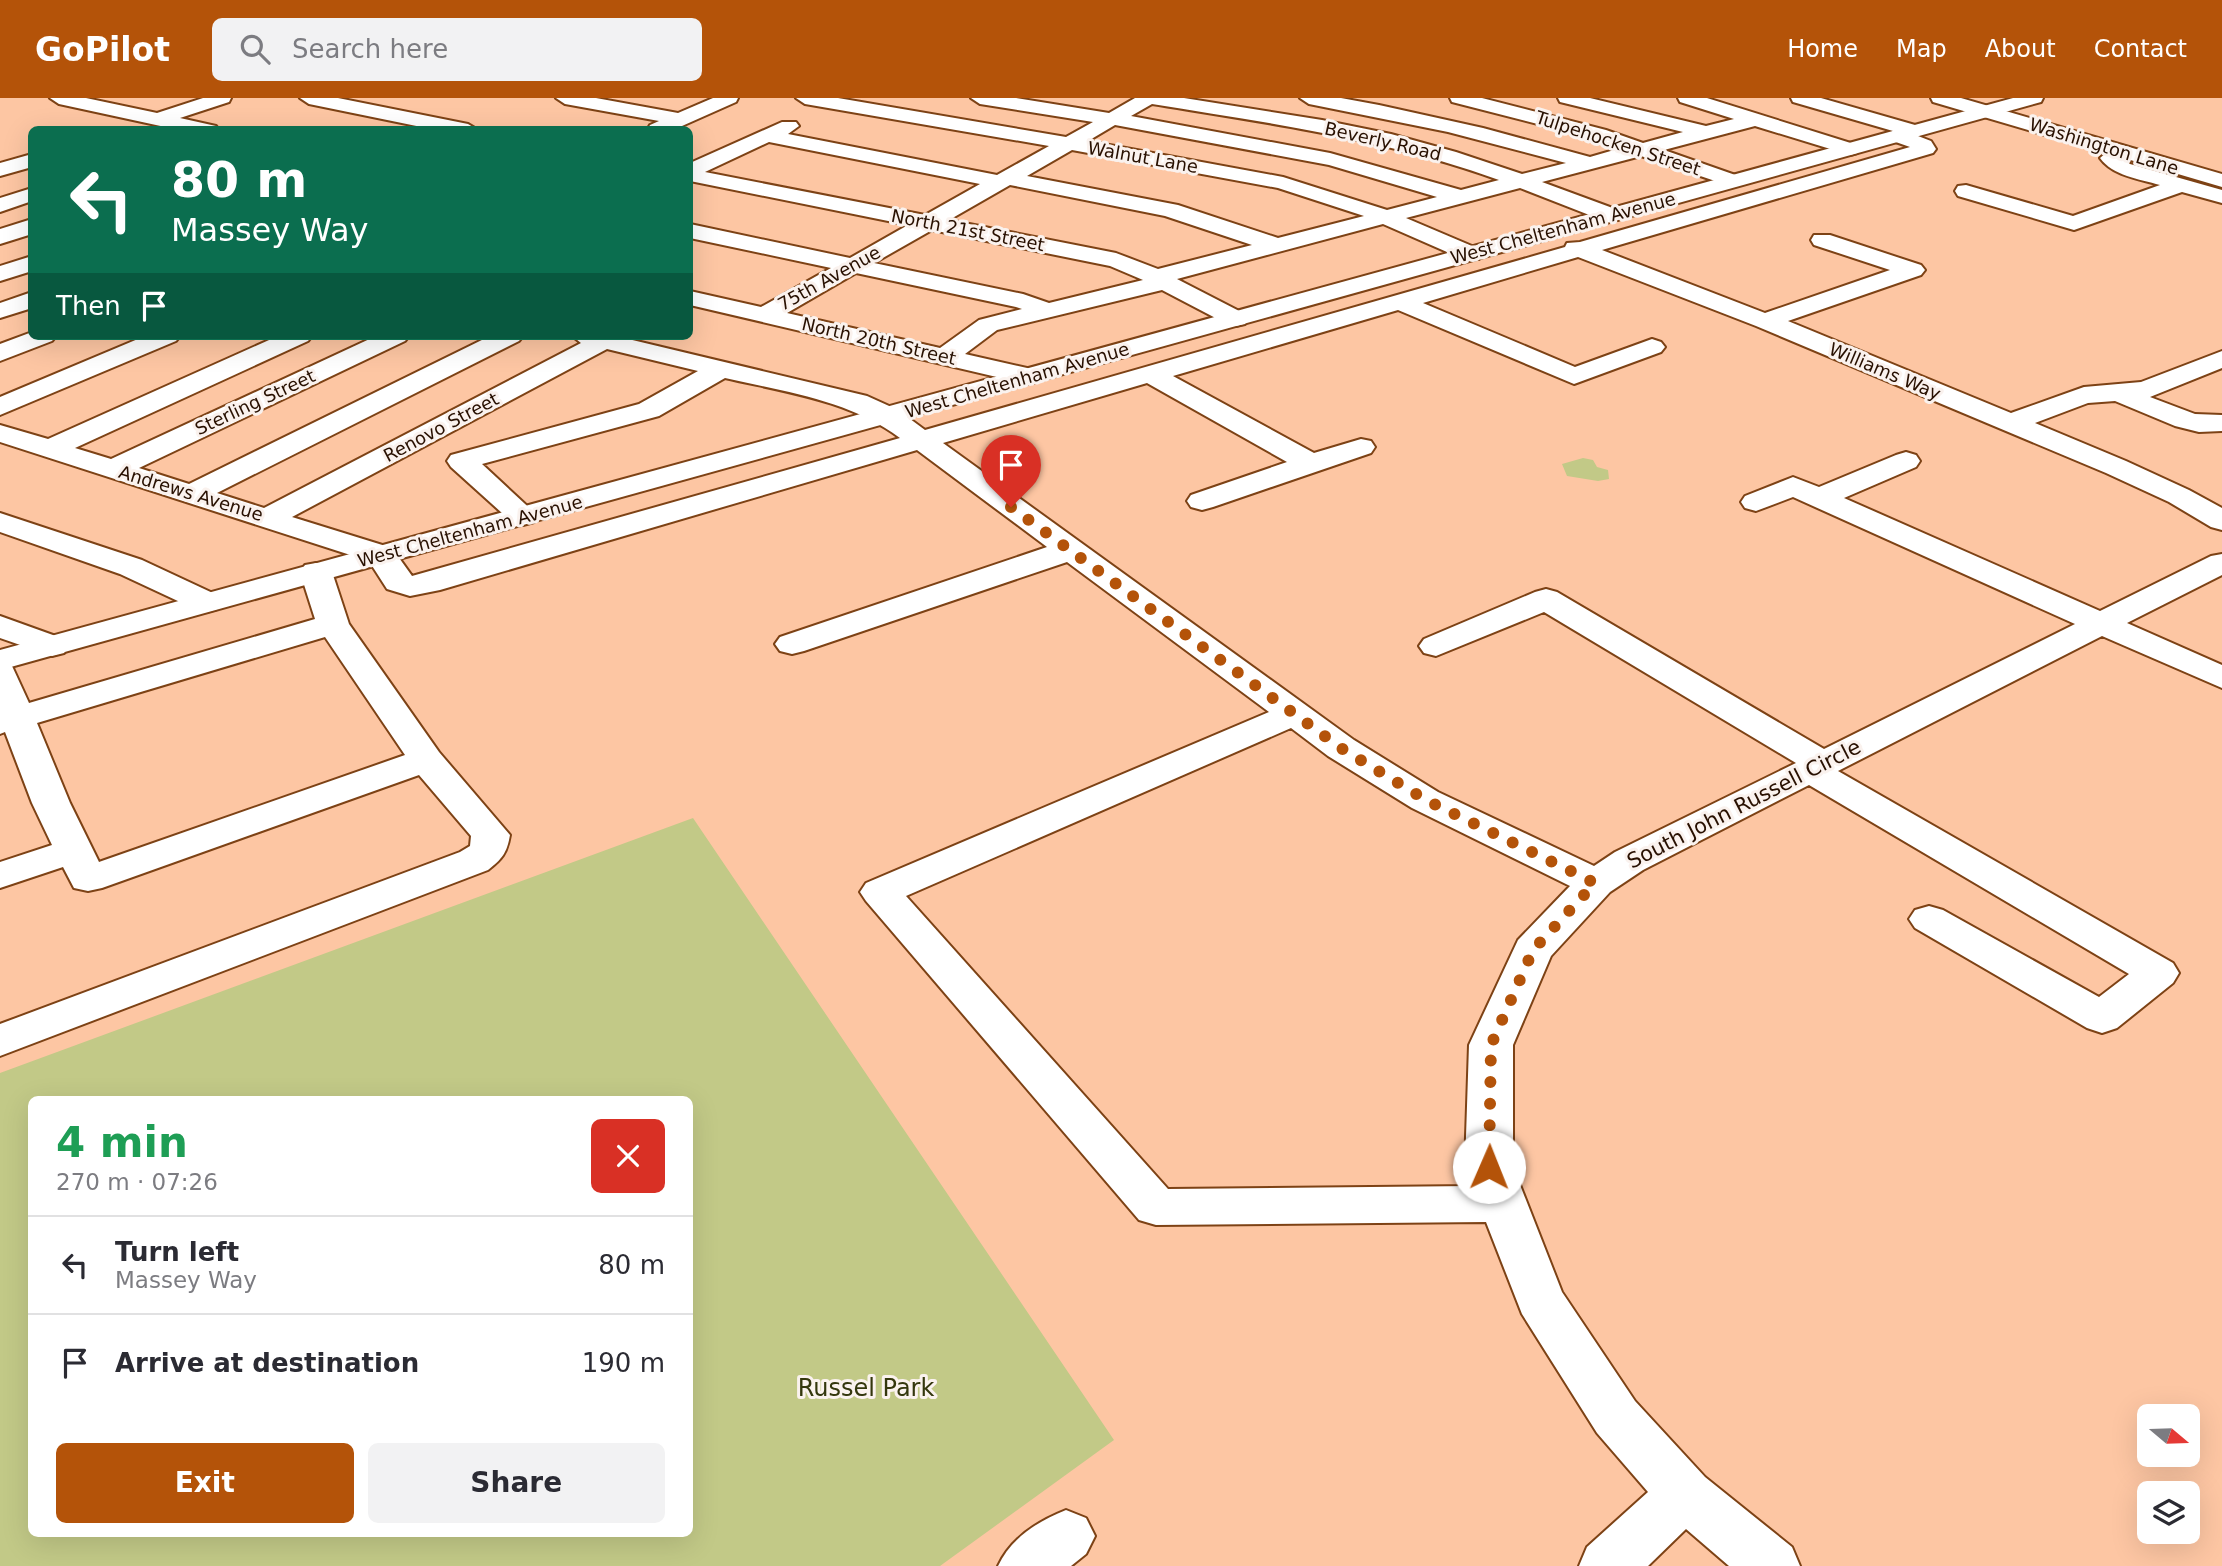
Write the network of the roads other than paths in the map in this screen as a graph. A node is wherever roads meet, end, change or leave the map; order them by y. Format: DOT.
graph roads {
  1 [pos="58,98"];
  2 [pos="222,98"];
  3 [pos="309,98"];
  4 [pos="565,98"];
  5 [pos="729,98"];
  6 [pos="805,98"];
  7 [pos="980,98"];
  8 [pos="1149,98"];
  9 [pos="1309,98"];
  10 [pos="1459,98"];
  11 [pos="1567,98"];
  12 [pos="1687,98"];
  13 [pos="1800,98"];
  14 [pos="1940,98"];
  15 [pos="2034,98"];
  16 [pos="836,101"];
  17 [pos="1987,111"];
  18 [pos="158,119"];
  19 [pos="679,119"];
  20 [pos="1111,119"];
  21 [pos="1757,119"];
  22 [pos="137,126"];
  23 [pos="190,126"];
  24 [pos="448,126"];
  25 [pos="664,126"];
  26 [pos="1705,132"];
  27 [pos="1906,133"];
  28 [pos="767,136"];
  29 [pos="1067,144"];
  30 [pos="1643,149"];
  31 [pos="1850,149"];
  32 [pos="28,151"];
  33 [pos="2120,151"];
  34 [pos="1588,163"];
  35 [pos="0,170"];
  36 [pos="693,172"];
  37 [pos="693,174"];
  38 [pos="1003,180"];
  39 [pos="1519,180"];
  40 [pos="1734,181"];
  41 [pos="2220,183"];
  42 [pos="0,185"];
  43 [pos="2182,185"];
  44 [pos="1966,191"];
  45 [pos="28,192"];
  46 [pos="28,194"];
  47 [pos="1458,197"];
  48 [pos="0,205"];
  49 [pos="1610,215"];
  50 [pos="1384,216"];
  51 [pos="929,222"];
  52 [pos="28,227"];
  53 [pos="693,232"];
  54 [pos="1541,234"];
  55 [pos="0,237"];
  56 [pos="1822,240"];
  57 [pos="1276,245"];
  58 [pos="1582,250"];
  59 [pos="1471,254"];
  60 [pos="28,264"];
  61 [pos="851,265"];
  62 [pos="0,274"];
  63 [pos="1160,279"];
  64 [pos="693,299"];
  65 [pos="28,300"];
  66 [pos="1403,303"];
  67 [pos="1043,309"];
  68 [pos="0,311"];
  69 [pos="765,314"];
  70 [pos="1236,319"];
  71 [pos="1765,321"];
  72 [pos="33,340"];
  73 [pos="158,340"];
  74 [pos="290,340"];
  75 [pos="388,340"];
  76 [pos="502,340"];
  77 [pos="596,340"];
  78 [pos="608,340"];
  79 [pos="1652,348"];
  80 [pos="0,353"];
  81 [pos="945,357"];
  82 [pos="2222,359"];
  83 [pos="720,369"];
  84 [pos="1153,375"];
  85 [pos="1027,376"];
  86 [pos="2118,392"];
  87 [pos="0,407"];
  88 [pos="888,416"];
  89 [pos="2010,423"];
  90 [pos="2222,423"];
  91 [pos="0,433"];
  92 [pos="921,441"];
  93 [pos="405,445"];
  94 [pos="1361,447"];
  95 [pos="50,449"];
  96 [pos="461,461"];
  97 [pos="1906,461"];
  98 [pos="1311,463"];
  99 [pos="114,469"];
  100 [pos="193,494"];
  101 [pos="1818,498"];
  102 [pos="1202,501"];
  103 [pos="1756,502"];
  104 [pos="523,516"];
  105 [pos="269,517"];
  106 [pos="2222,521"];
  107 [pos="0,522"];
  108 [pos="1070,550"];
  109 [pos="382,555"];
  110 [pos="2222,563"];
  111 [pos="316,572"];
  112 [pos="205,602"];
  113 [pos="333,624"];
  114 [pos="2101,624"];
  115 [pos="0,626"];
  116 [pos="792,644"];
  117 [pos="52,646"];
  118 [pos="1436,646"];
  119 [pos="0,660"];
  120 [pos="0,673"];
  121 [pos="2222,678"];
  122 [pos="1294,714"];
  123 [pos="9,720"];
  124 [pos="426,760"];
  125 [pos="1817,767"];
  126 [pos="74,850"];
  127 [pos="0,876"];
  128 [pos="1595,883"];
  129 [pos="1928,919"];
  130 [pos="0,1041"];
  131 [pos="1504,1204"];
  132 [pos="1685,1494"];
  133 [pos="1608,1566"];
  134 [pos="1771,1566"];
  1 -- 18 [label="main road"];
  2 -- 18 [label="main road"];
  3 -- 24 [label="main road"];
  4 -- 19 [label="main road"];
  5 -- 19 [label="main road"];
  6 -- 16 [label="main road, Walnut Lane"];
  7 -- 20 [label="main road"];
  8 -- 20 [label="main road, 75th Avenue"];
  8 -- 39 [label="main road, Beverly Road"];
  9 -- 34 [label="main road"];
  10 -- 30 [label="main road, Tulpehocken Street"];
  11 -- 26 [label="main road"];
  12 -- 21 [label="main road"];
  13 -- 27 [label="main road"];
  14 -- 17 [label="main road, Washington Lane"];
  15 -- 17 [label="main road, West Cheltenham Avenue"];
  16 -- 28 [label="main road"];
  16 -- 29 [label="main road, Walnut Lane"];
  17 -- 27 [label="main road, West Cheltenham Avenue"];
  17 -- 33 [label="main road, Washington Lane"];
  18 -- 22 [label="main road"];
  18 -- 23 [label="main road"];
  19 -- 25 [label="main road"];
  20 -- 29 [label="main road, 75th Avenue"];
  20 -- 47 [label="main road"];
  21 -- 26 [label="main road"];
  21 -- 31 [label="main road"];
  26 -- 30 [label="main road"];
  27 -- 31 [label="main road, West Cheltenham Avenue"];
  27 -- 58 [label="main road"];
  28 -- 36 [label="main road"];
  28 -- 38 [label="main road"];
  29 -- 38 [label="main road, 75th Avenue"];
  29 -- 50 [label="main road, Walnut Lane"];
  30 -- 34 [label="main road"];
  30 -- 40 [label="main road, Tulpehocken Street"];
  31 -- 40 [label="main road, West Cheltenham Avenue"];
  32 -- 35 [label="main road"];
  33 -- 41 [label="main road, Washington Lane"];
  33 -- 43 [label="main road"];
  34 -- 39 [label="main road"];
  37 -- 51 [label="main road, North 21st Street"];
  38 -- 51 [label="main road, 75th Avenue"];
  38 -- 57 [label="main road"];
  39 -- 47 [label="main road"];
  39 -- 49 [label="main road, Beverly Road"];
  40 -- 49 [label="main road, West Cheltenham Avenue"];
  41 -- 43 [label="main road"];
  42 -- 45 [label="main road"];
  43 -- 44 [label="main road"];
  46 -- 48 [label="main road"];
  47 -- 50 [label="main road"];
  49 -- 54 [label="main road, West Cheltenham Avenue"];
  50 -- 57 [label="main road"];
  50 -- 59 [label="main road, Walnut Lane"];
  51 -- 61 [label="main road, 75th Avenue"];
  51 -- 63 [label="main road, North 21st Street"];
  52 -- 55 [label="main road"];
  53 -- 61 [label="main road"];
  54 -- 58 [label="main road, Williams Way"];
  54 -- 59 [label="main road, West Cheltenham Avenue"];
  56 -- 71 [label="main road"];
  57 -- 63 [label="main road"];
  58 -- 66 [label="main road"];
  58 -- 71 [label="main road, Williams Way"];
  59 -- 70 [label="main road, West Cheltenham Avenue"];
  60 -- 62 [label="main road"];
  61 -- 67 [label="main road"];
  61 -- 69 [label="main road, 75th Avenue"];
  63 -- 67 [label="main road"];
  63 -- 70 [label="main road, North 21st Street"];
  64 -- 69 [label="main road, North 20th Street"];
  65 -- 68 [label="main road"];
  66 -- 79 [label="main road"];
  66 -- 84 [label="main road"];
  67 -- 81 [label="main road"];
  69 -- 81 [label="main road, North 20th Street"];
  70 -- 85 [label="main road, West Cheltenham Avenue"];
  71 -- 89 [label="main road, Williams Way"];
  72 -- 80 [label="main road"];
  73 -- 87 [label="main road"];
  74 -- 95 [label="main road"];
  75 -- 99 [label="main road, Sterling Street"];
  76 -- 100 [label="main road"];
  77 -- 93 [label="main road, Renovo Street"];
  78 -- 83 [label="main road"];
  81 -- 85 [label="main road, North 20th Street"];
  82 -- 86 [label="main road"];
  83 -- 88 [label="main road"];
  83 -- 96 [label="main road"];
  84 -- 92 [label="main road"];
  84 -- 98 [label="main road"];
  85 -- 88 [label="main road, West Cheltenham Avenue"];
  86 -- 89 [label="main road"];
  86 -- 90 [label="main road"];
  88 -- 92 [label="main road"];
  88 -- 104 [label="main road, West Cheltenham Avenue"];
  89 -- 106 [label="main road, Williams Way"];
  91 -- 95 [label="main road, Andrews Avenue"];
  92 -- 108 [label="main road"];
  92 -- 109 [label="main road"];
  93 -- 96 [label="main road"];
  93 -- 105 [label="main road, Renovo Street"];
  94 -- 98 [label="main road"];
  95 -- 99 [label="main road, Andrews Avenue"];
  96 -- 104 [label="main road"];
  97 -- 101 [label="main road"];
  98 -- 102 [label="main road"];
  99 -- 100 [label="main road, Andrews Avenue"];
  100 -- 105 [label="main road, Andrews Avenue"];
  101 -- 103 [label="main road"];
  101 -- 114 [label="main road"];
  104 -- 109 [label="main road, West Cheltenham Avenue"];
  105 -- 109 [label="main road, Andrews Avenue"];
  107 -- 112 [label="main road"];
  108 -- 116 [label="main road"];
  108 -- 122 [label="main road"];
  109 -- 111 [label="main road, West Cheltenham Avenue"];
  110 -- 114 [label="main road, South John Russell Circle"];
  111 -- 112 [label="main road, West Cheltenham Avenue"];
  111 -- 113 [label="main road"];
  112 -- 117 [label="main road, West Cheltenham Avenue"];
  113 -- 123 [label="main road"];
  113 -- 124 [label="main road"];
  114 -- 121 [label="main road"];
  114 -- 125 [label="main road, South John Russell Circle"];
  115 -- 117 [label="main road"];
  117 -- 119 [label="main road, West Cheltenham Avenue"];
  118 -- 125 [label="main road"];
  120 -- 123 [label="main road"];
  122 -- 128 [label="main road"];
  122 -- 131 [label="main road"];
  123 -- 126 [label="main road"];
  124 -- 126 [label="main road"];
  124 -- 130 [label="main road"];
  125 -- 128 [label="main road, South John Russell Circle"];
  125 -- 129 [label="main road"];
  126 -- 127 [label="main road"];
  128 -- 131 [label="main road, South John Russell Circle"];
  131 -- 132 [label="main road, South John Russell Circle"];
  132 -- 133 [label="main road"];
  132 -- 134 [label="main road, South John Russell Circle"];
}
